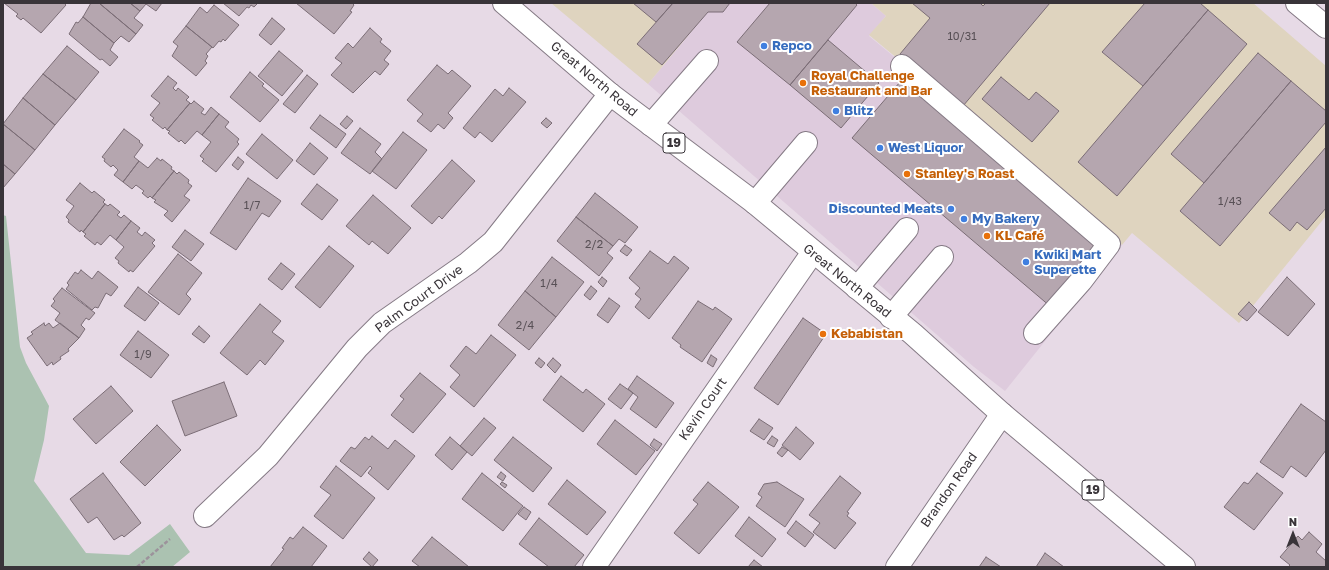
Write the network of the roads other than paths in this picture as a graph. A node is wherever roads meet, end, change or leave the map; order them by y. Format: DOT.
graph roads {
  1 [pos="504,3"];
  2 [pos="1297,3"];
  3 [pos="1326,26"];
  4 [pos="707,61"];
  5 [pos="902,66"];
  6 [pos="610,94"];
  7 [pos="651,125"];
  8 [pos="806,143"];
  9 [pos="755,203"];
  10 [pos="907,229"];
  11 [pos="813,252"];
  12 [pos="942,257"];
  13 [pos="857,288"];
  14 [pos="891,317"];
  15 [pos="1035,333"];
  16 [pos="1002,414"];
  17 [pos="204,516"];
  18 [pos="594,567"];
  19 [pos="897,567"];
  20 [pos="1184,567"];
  1 -- 6 [label="street, Great North Road / 19"];
  2 -- 3 [label="street"];
  4 -- 7 [label="street"];
  5 -- 15 [label="street"];
  6 -- 7 [label="street, Great North Road / 19"];
  6 -- 17 [label="street, Palm Court Drive"];
  7 -- 9 [label="street, Great North Road / 19"];
  8 -- 9 [label="street"];
  9 -- 11 [label="street, Great North Road / 19"];
  10 -- 13 [label="street"];
  11 -- 13 [label="street, Great North Road / 19"];
  11 -- 18 [label="street, Kevin Court"];
  12 -- 14 [label="street"];
  13 -- 14 [label="street, Great North Road / 19"];
  14 -- 16 [label="street, Great North Road / 19"];
  16 -- 19 [label="street, Brandon Road"];
  16 -- 20 [label="street, Great North Road / 19"];
}
